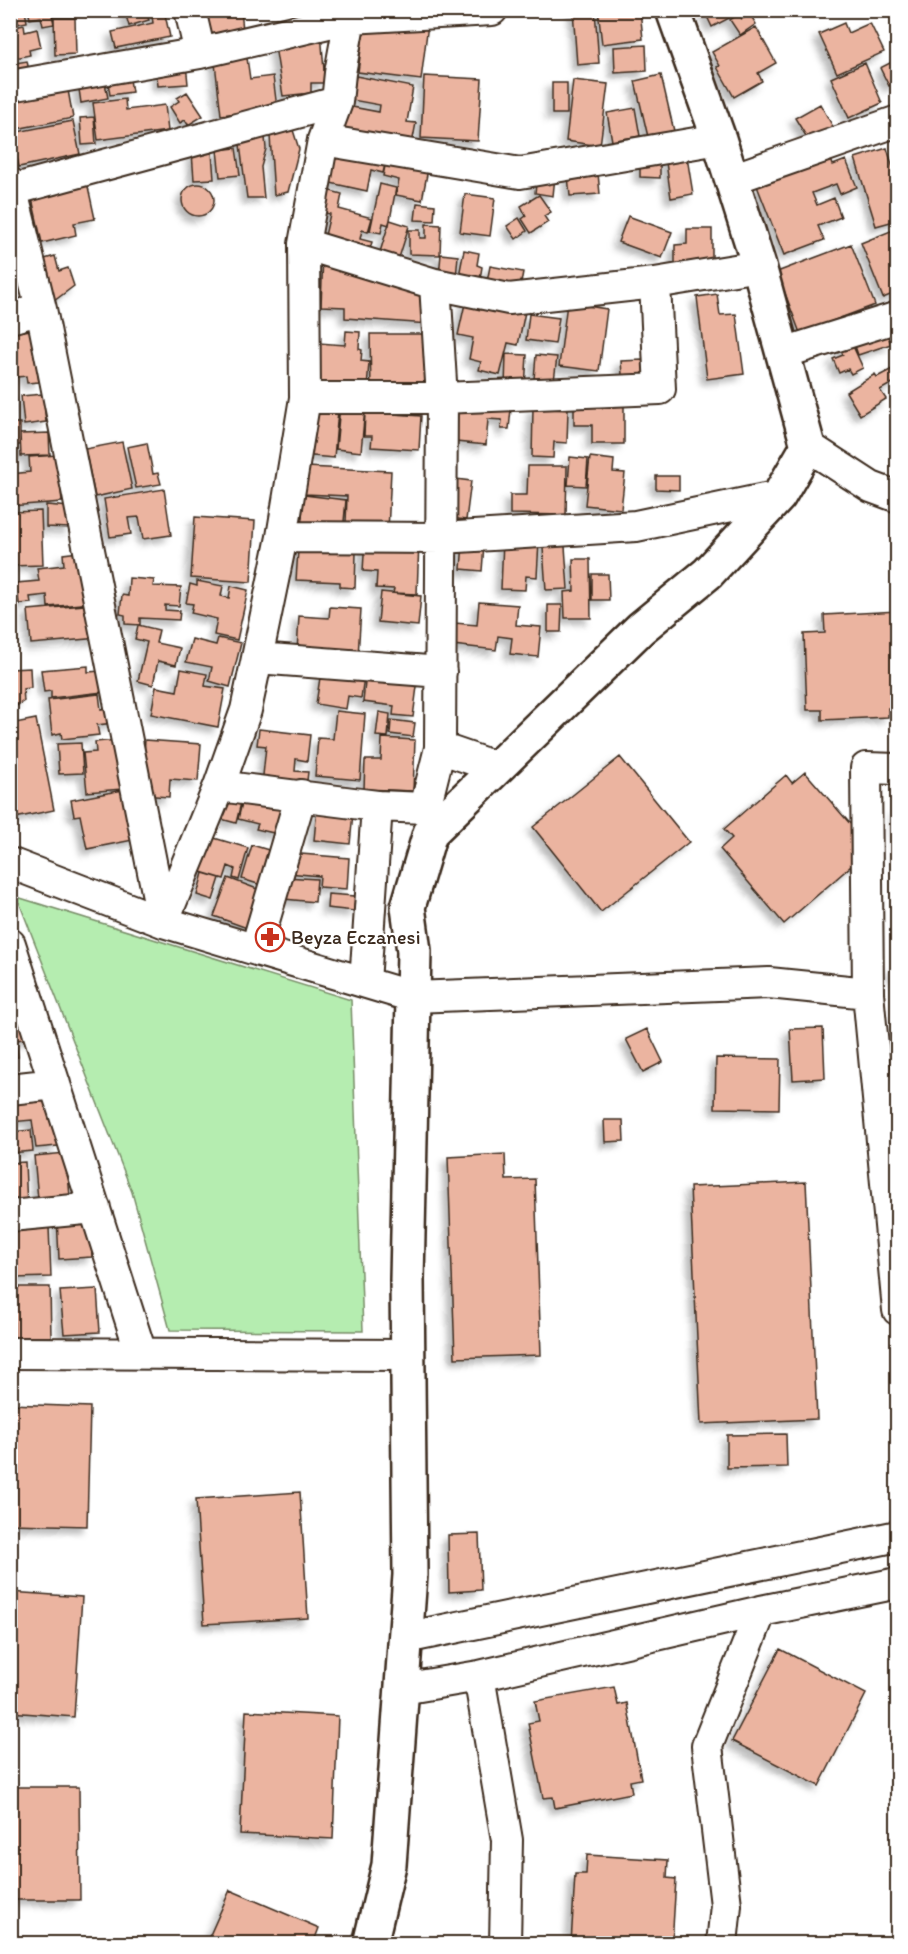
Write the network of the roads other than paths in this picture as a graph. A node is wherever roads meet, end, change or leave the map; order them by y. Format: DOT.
graph roads {
  1 [pos="190,10"];
  2 [pos="492,10"];
  3 [pos="673,10"];
  4 [pos="350,14"];
  5 [pos="200,53"];
  6 [pos="10,86"];
  7 [pos="337,102"];
  8 [pos="897,121"];
  9 [pos="719,139"];
  10 [pos="323,140"];
  11 [pos="732,179"];
  12 [pos="11,187"];
  13 [pos="304,244"];
  14 [pos="759,266"];
  15 [pos="655,283"];
  16 [pos="435,284"];
  17 [pos="41,309"];
  18 [pos="897,317"];
  19 [pos="10,318"];
  20 [pos="783,353"];
  21 [pos="305,398"];
  22 [pos="442,398"];
  23 [pos="808,446"];
  24 [pos="779,496"];
  25 [pos="897,497"];
  26 [pos="282,537"];
  27 [pos="442,538"];
  28 [pos="257,658"];
  29 [pos="441,672"];
  30 [pos="441,748"];
  31 [pos="498,768"];
  32 [pos="897,769"];
  33 [pos="219,786"];
  34 [pos="301,795"];
  35 [pos="377,806"];
  36 [pos="10,863"];
  37 [pos="163,922"];
  38 [pos="10,944"];
  39 [pos="256,948"];
  40 [pos="365,982"];
  41 [pos="868,993"];
  42 [pos="18,994"];
  43 [pos="413,997"];
  44 [pos="886,1062"];
  45 [pos="55,1084"];
  46 [pos="10,1089"];
  47 [pos="891,1173"];
  48 [pos="95,1208"];
  49 [pos="10,1216"];
  50 [pos="897,1310"];
  51 [pos="10,1353"];
  52 [pos="141,1353"];
  53 [pos="408,1355"];
  54 [pos="897,1536"];
  55 [pos="897,1583"];
  56 [pos="761,1611"];
  57 [pos="405,1638"];
  58 [pos="479,1676"];
  59 [pos="402,1689"];
  60 [pos="370,1944"];
  61 [pos="505,1944"];
  62 [pos="722,1944"];
  1 -- 5 [label="street"];
  2 -- 4 [label="street"];
  3 -- 9 [label="street"];
  4 -- 5 [label="street"];
  4 -- 7 [label="street"];
  5 -- 6 [label="street"];
  7 -- 10 [label="street"];
  7 -- 12 [label="street"];
  8 -- 11 [label="street"];
  9 -- 10 [label="street"];
  9 -- 11 [label="street"];
  10 -- 13 [label="street"];
  11 -- 14 [label="street"];
  12 -- 17 [label="street"];
  13 -- 16 [label="street"];
  13 -- 21 [label="street"];
  14 -- 15 [label="street"];
  14 -- 20 [label="street"];
  15 -- 16 [label="street"];
  15 -- 22 [label="street"];
  16 -- 22 [label="street"];
  17 -- 19 [label="street"];
  17 -- 37 [label="street"];
  18 -- 20 [label="street"];
  20 -- 23 [label="street"];
  21 -- 22 [label="street"];
  21 -- 26 [label="street"];
  22 -- 27 [label="street"];
  23 -- 24 [label="street"];
  23 -- 25 [label="street"];
  24 -- 27 [label="street"];
  24 -- 31 [label="street"];
  26 -- 27 [label="street"];
  26 -- 28 [label="street"];
  27 -- 29 [label="street"];
  28 -- 29 [label="street"];
  28 -- 33 [label="street"];
  29 -- 30 [label="street"];
  30 -- 31 [label="street"];
  30 -- 35 [label="street"];
  31 -- 43 [label="street"];
  32 -- 41 [label="street"];
  33 -- 34 [label="street"];
  33 -- 37 [label="street"];
  34 -- 35 [label="street"];
  34 -- 39 [label="street"];
  35 -- 40 [label="street"];
  36 -- 37 [label="street"];
  37 -- 39 [label="street"];
  38 -- 42 [label="street"];
  39 -- 40 [label="street"];
  40 -- 43 [label="street"];
  41 -- 43 [label="street"];
  41 -- 44 [label="street"];
  42 -- 45 [label="street"];
  43 -- 53 [label="street"];
  44 -- 47 [label="street"];
  45 -- 46 [label="street"];
  45 -- 48 [label="street"];
  47 -- 50 [label="street"];
  48 -- 49 [label="street"];
  48 -- 52 [label="street"];
  51 -- 52 [label="street"];
  52 -- 53 [label="street"];
  53 -- 57 [label="street"];
  54 -- 57 [label="street"];
  55 -- 56 [label="street"];
  56 -- 58 [label="street"];
  56 -- 62 [label="street"];
  57 -- 59 [label="street"];
  58 -- 59 [label="street"];
  58 -- 61 [label="street"];
  59 -- 60 [label="street"];
}
